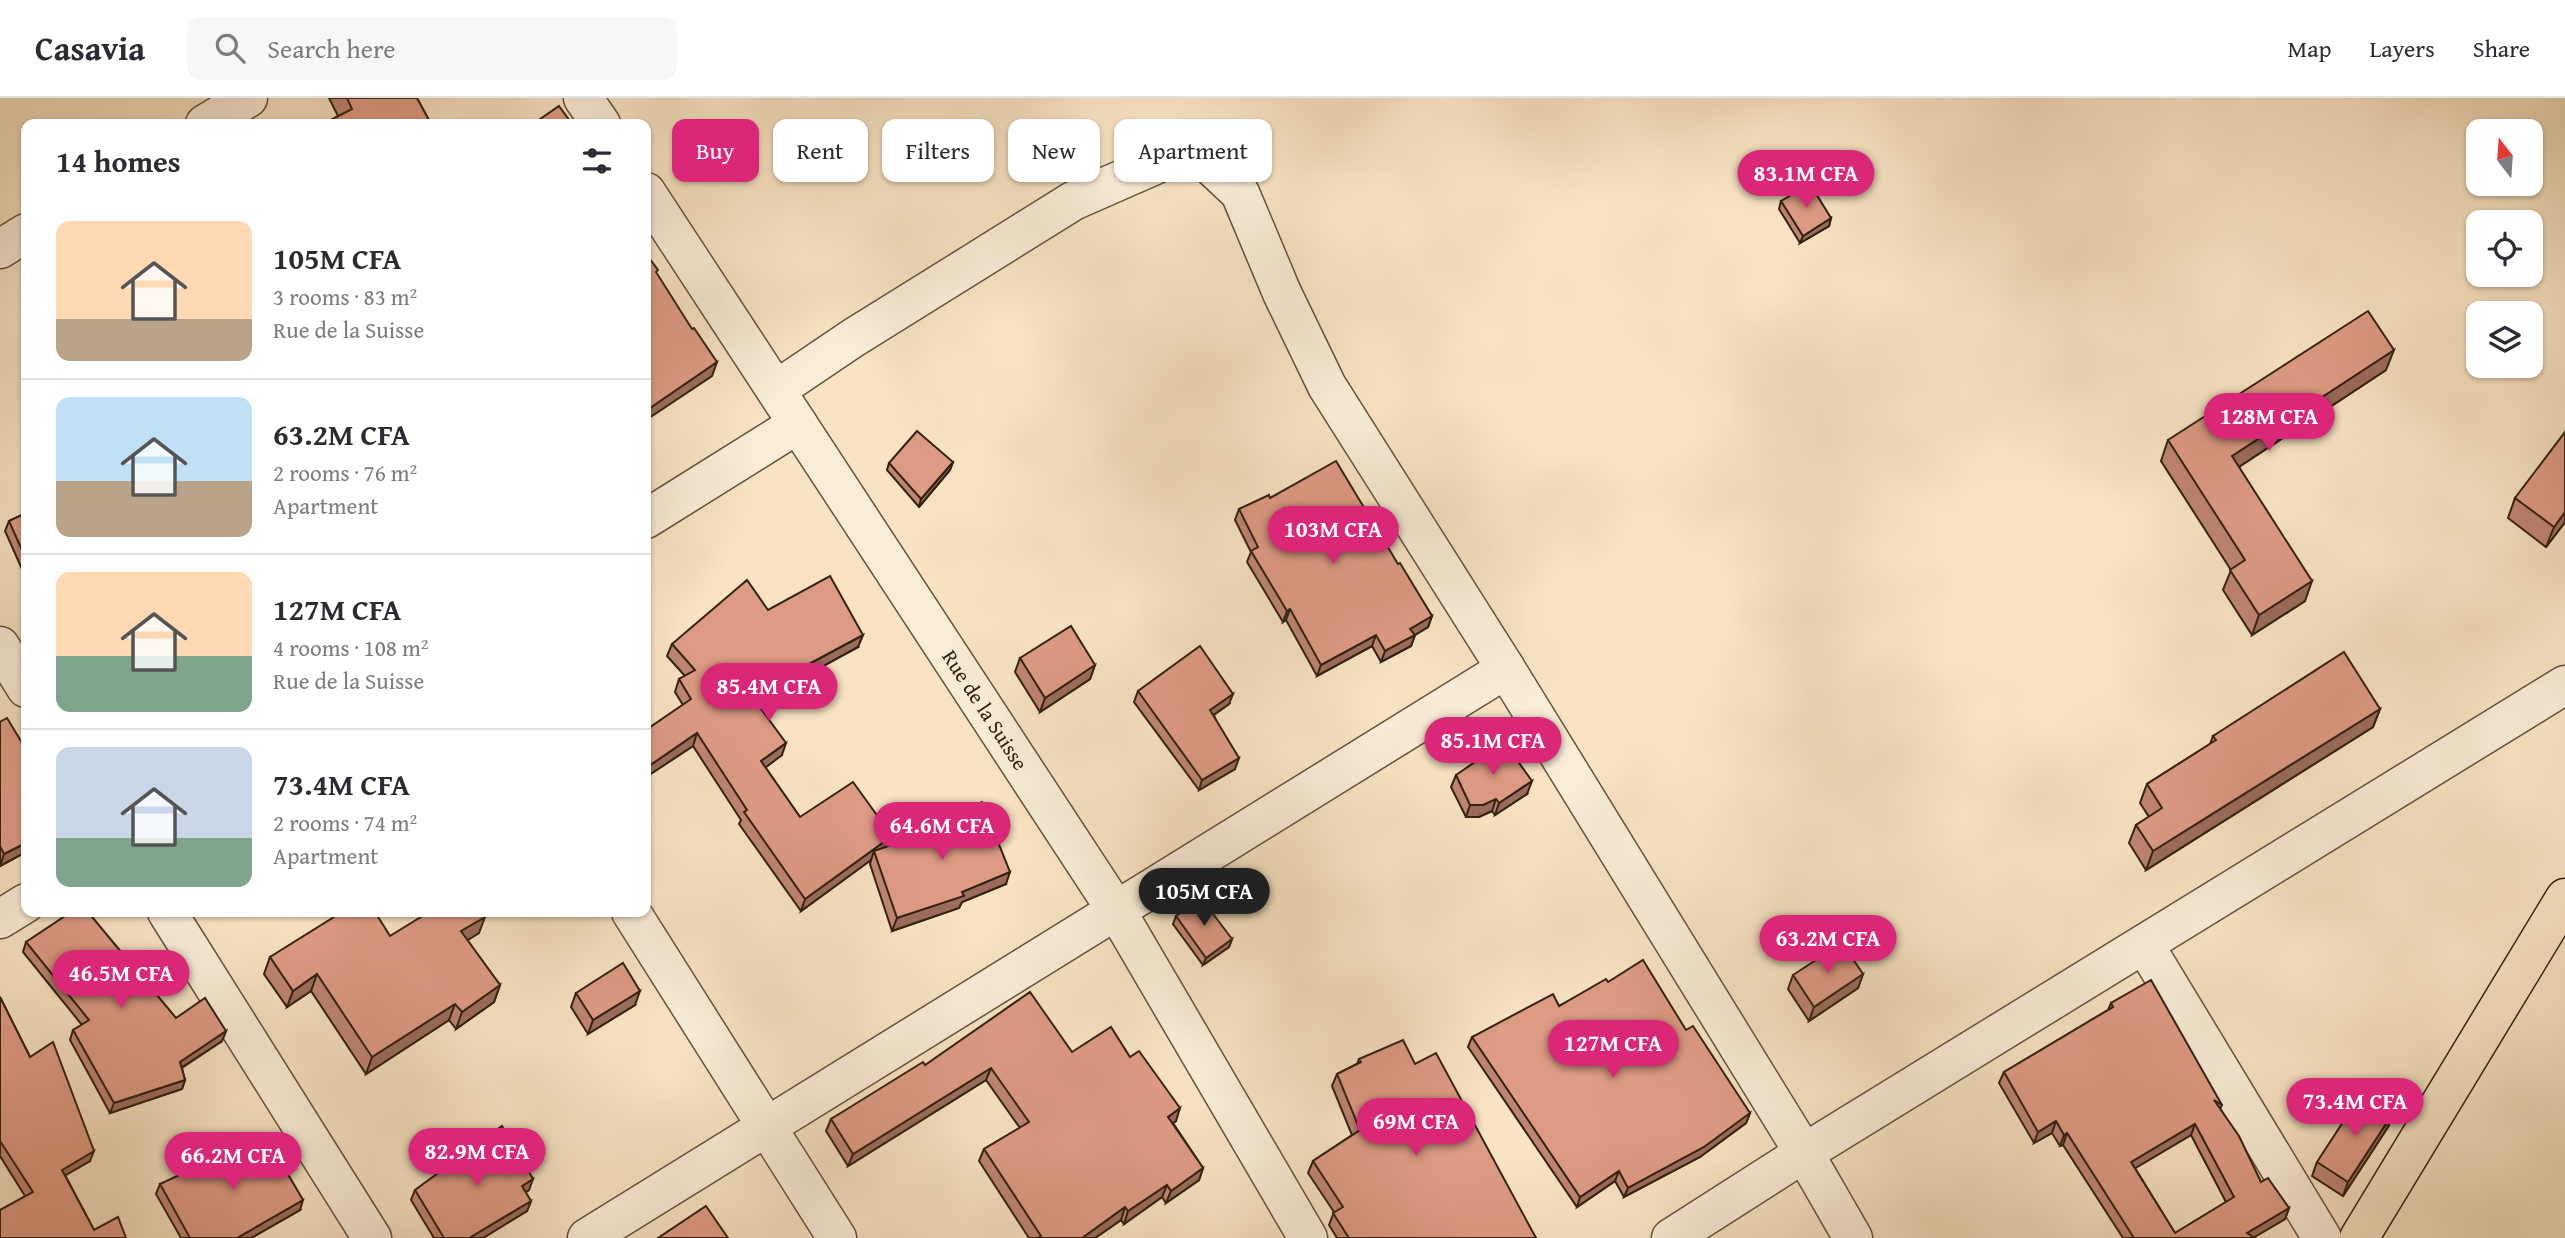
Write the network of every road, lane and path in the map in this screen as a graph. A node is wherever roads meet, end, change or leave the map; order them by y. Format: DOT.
graph roads {
  1 [pos="248,98"];
  2 [pos="583,98"];
  3 [pos="213,119"];
  4 [pos="598,119"];
  5 [pos="651,200"];
  6 [pos="21,236"];
  7 [pos="0,249"];
  8 [pos="776,390"];
  9 [pos="798,424"];
  10 [pos="651,516"];
  11 [pos="0,646"];
  12 [pos="1506,668"];
  13 [pos="21,680"];
  14 [pos="2565,685"];
  15 [pos="2565,898"];
  16 [pos="21,906"];
  17 [pos="1115,910"];
  18 [pos="170,917"];
  19 [pos="634,917"];
  20 [pos="0,919"];
  21 [pos="2144,944"];
  22 [pos="766,1127"];
  23 [pos="1804,1153"];
  24 [pos="372,1238"];
  25 [pos="587,1238"];
  26 [pos="837,1238"];
  27 [pos="1308,1238"];
  28 [pos="1671,1238"];
  29 [pos="1853,1238"];
  30 [pos="2322,1238"];
  31 [pos="2359,1238"];
  1 -- 3 [label="street"];
  2 -- 4 [label="street"];
  5 -- 8 [label="street, Rue de la Suisse"];
  6 -- 7 [label="street"];
  8 -- 9 [label="street, Rue de la Suisse"];
  8 -- 12 [label="street"];
  9 -- 10 [label="street"];
  9 -- 17 [label="street, Rue de la Suisse"];
  11 -- 13 [label="street"];
  12 -- 17 [label="street"];
  12 -- 23 [label="street"];
  14 -- 21 [label="street"];
  15 -- 31 [label="main road"];
  16 -- 20 [label="street"];
  17 -- 22 [label="street"];
  17 -- 27 [label="street, Rue de la Suisse"];
  18 -- 24 [label="street"];
  19 -- 22 [label="street"];
  21 -- 23 [label="street"];
  21 -- 30 [label="street"];
  22 -- 25 [label="street"];
  22 -- 26 [label="street"];
  23 -- 28 [label="street"];
  23 -- 29 [label="street"];
}
